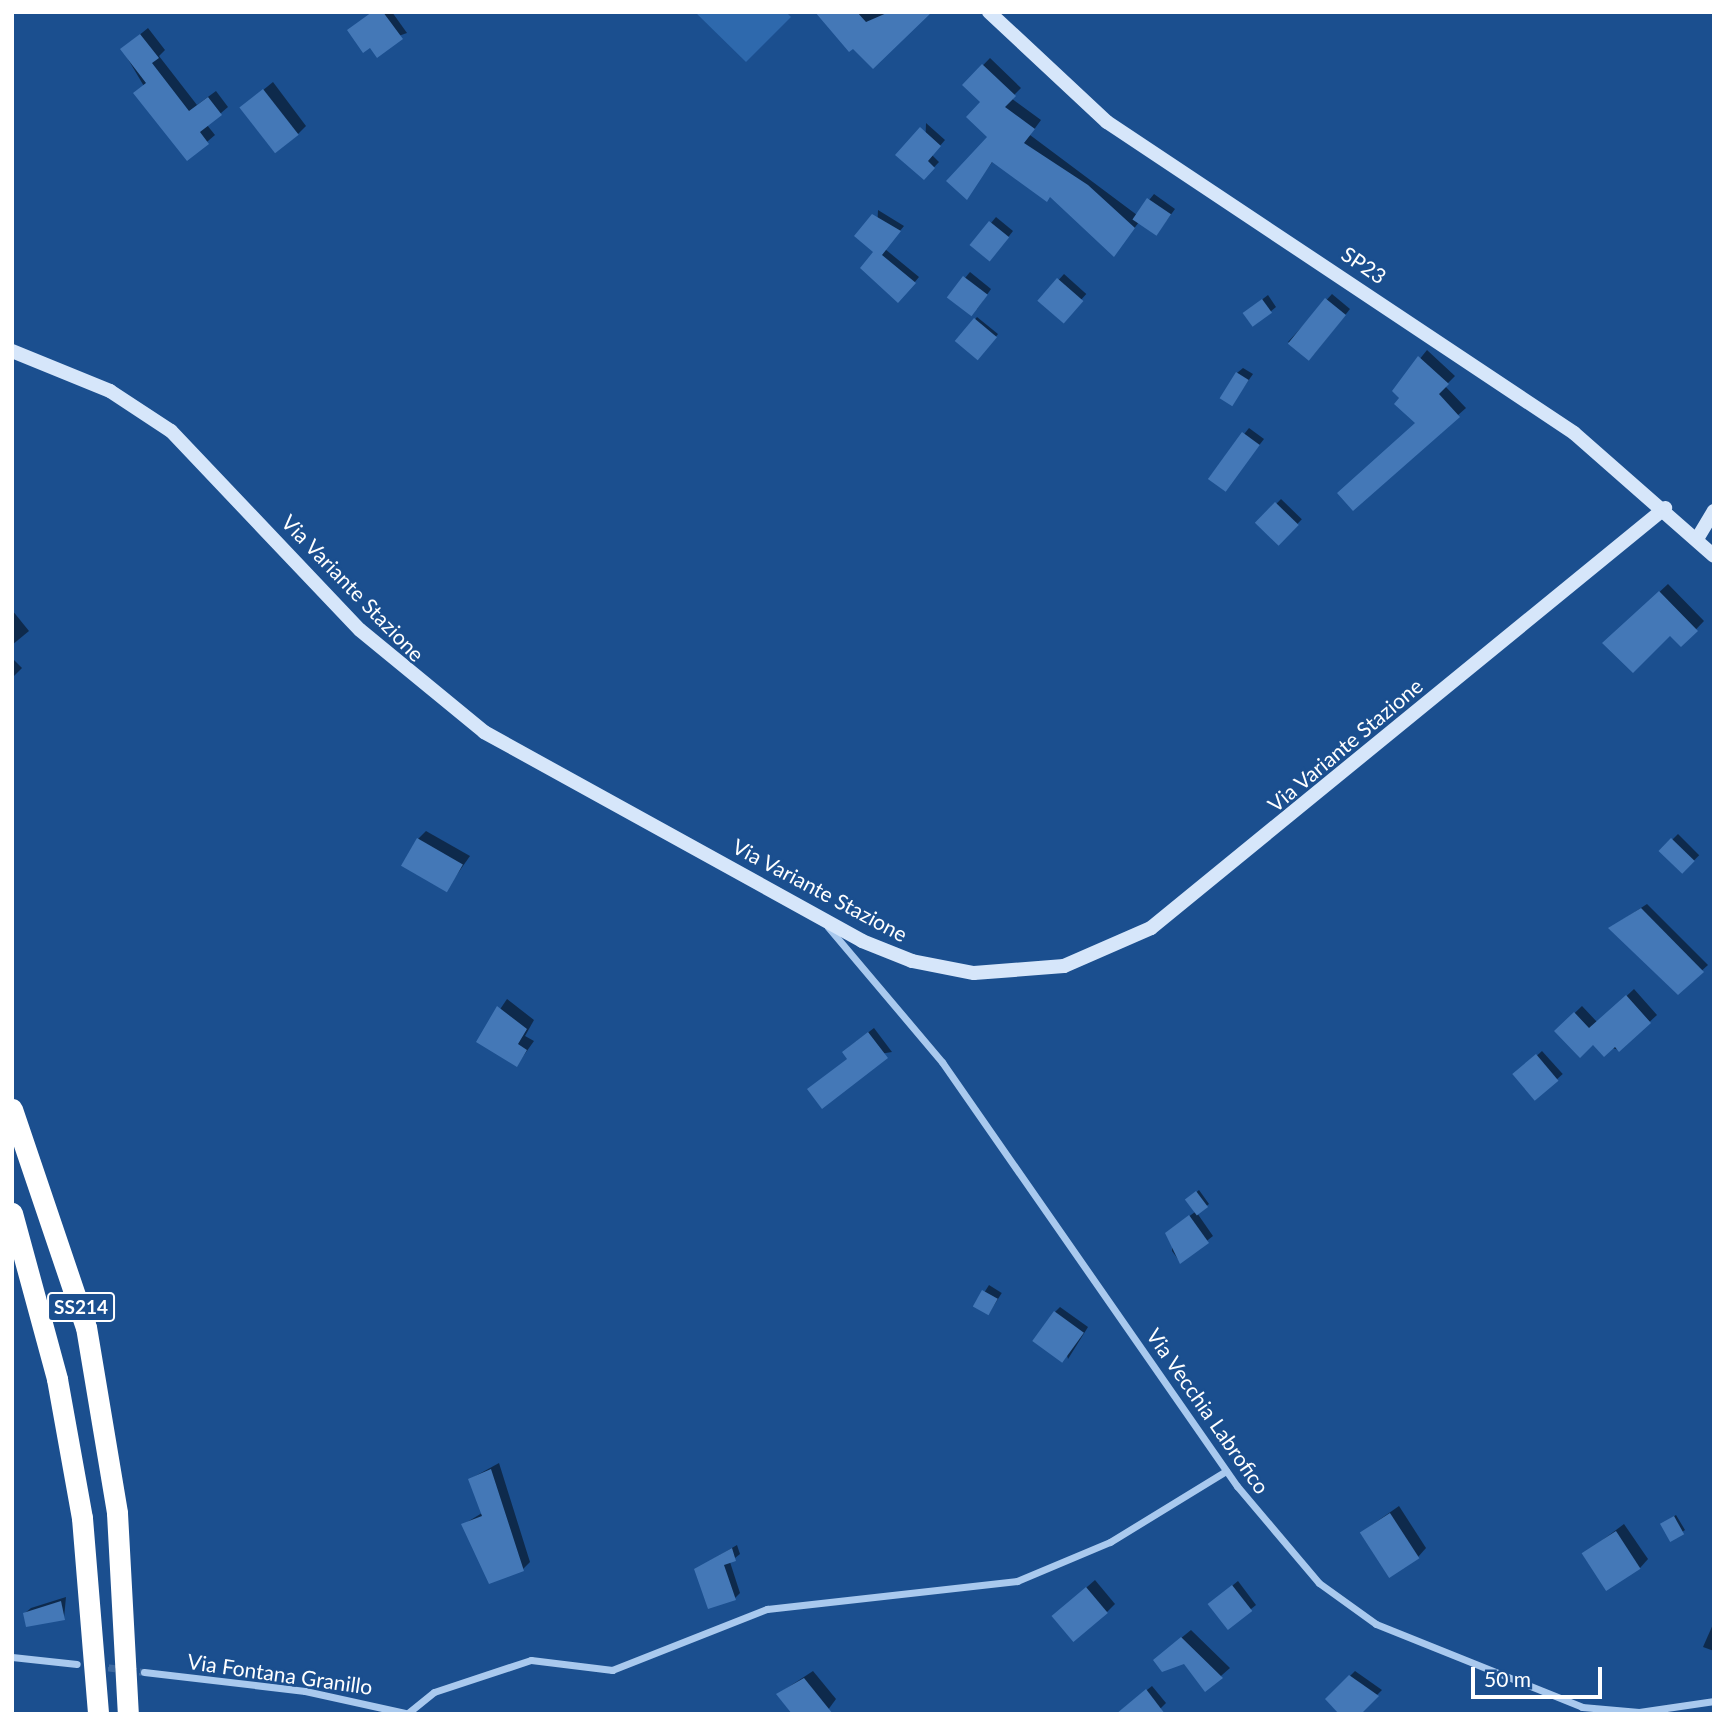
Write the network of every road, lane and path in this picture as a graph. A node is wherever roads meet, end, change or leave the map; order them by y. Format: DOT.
graph roads {
  1 [pos="989,12"];
  2 [pos="12,351"];
  3 [pos="1665,508"];
  4 [pos="1714,511"];
  5 [pos="1697,539"];
  6 [pos="1714,556"];
  7 [pos="818,916"];
  8 [pos="12,1109"];
  9 [pos="12,1213"];
  10 [pos="1226,1471"];
  11 [pos="12,1657"];
  12 [pos="77,1664"];
  13 [pos="144,1672"];
  14 [pos="1714,1701"];
  15 [pos="98,1714"];
  16 [pos="128,1714"];
  17 [pos="409,1714"];
  1 -- 3 [label="street, SP23 / SP23"];
  2 -- 7 [label="street, Via Variante Stazione"];
  3 -- 5 [label="street, SP23 / SP23"];
  3 -- 7 [label="street, Via Variante Stazione"];
  4 -- 5 [label="street"];
  5 -- 6 [label="street, SP23 / SP23"];
  7 -- 10 [label="street, Via Vecchia Labrofico"];
  8 -- 16 [label="highway, SS214, bridge"];
  9 -- 15 [label="highway, SS214, bridge"];
  10 -- 14 [label="street, Via Vecchia Labrofico"];
  10 -- 17 [label="street"];
  11 -- 12 [label="street"];
  13 -- 17 [label="street, Via Fontana Granillo"];
}
